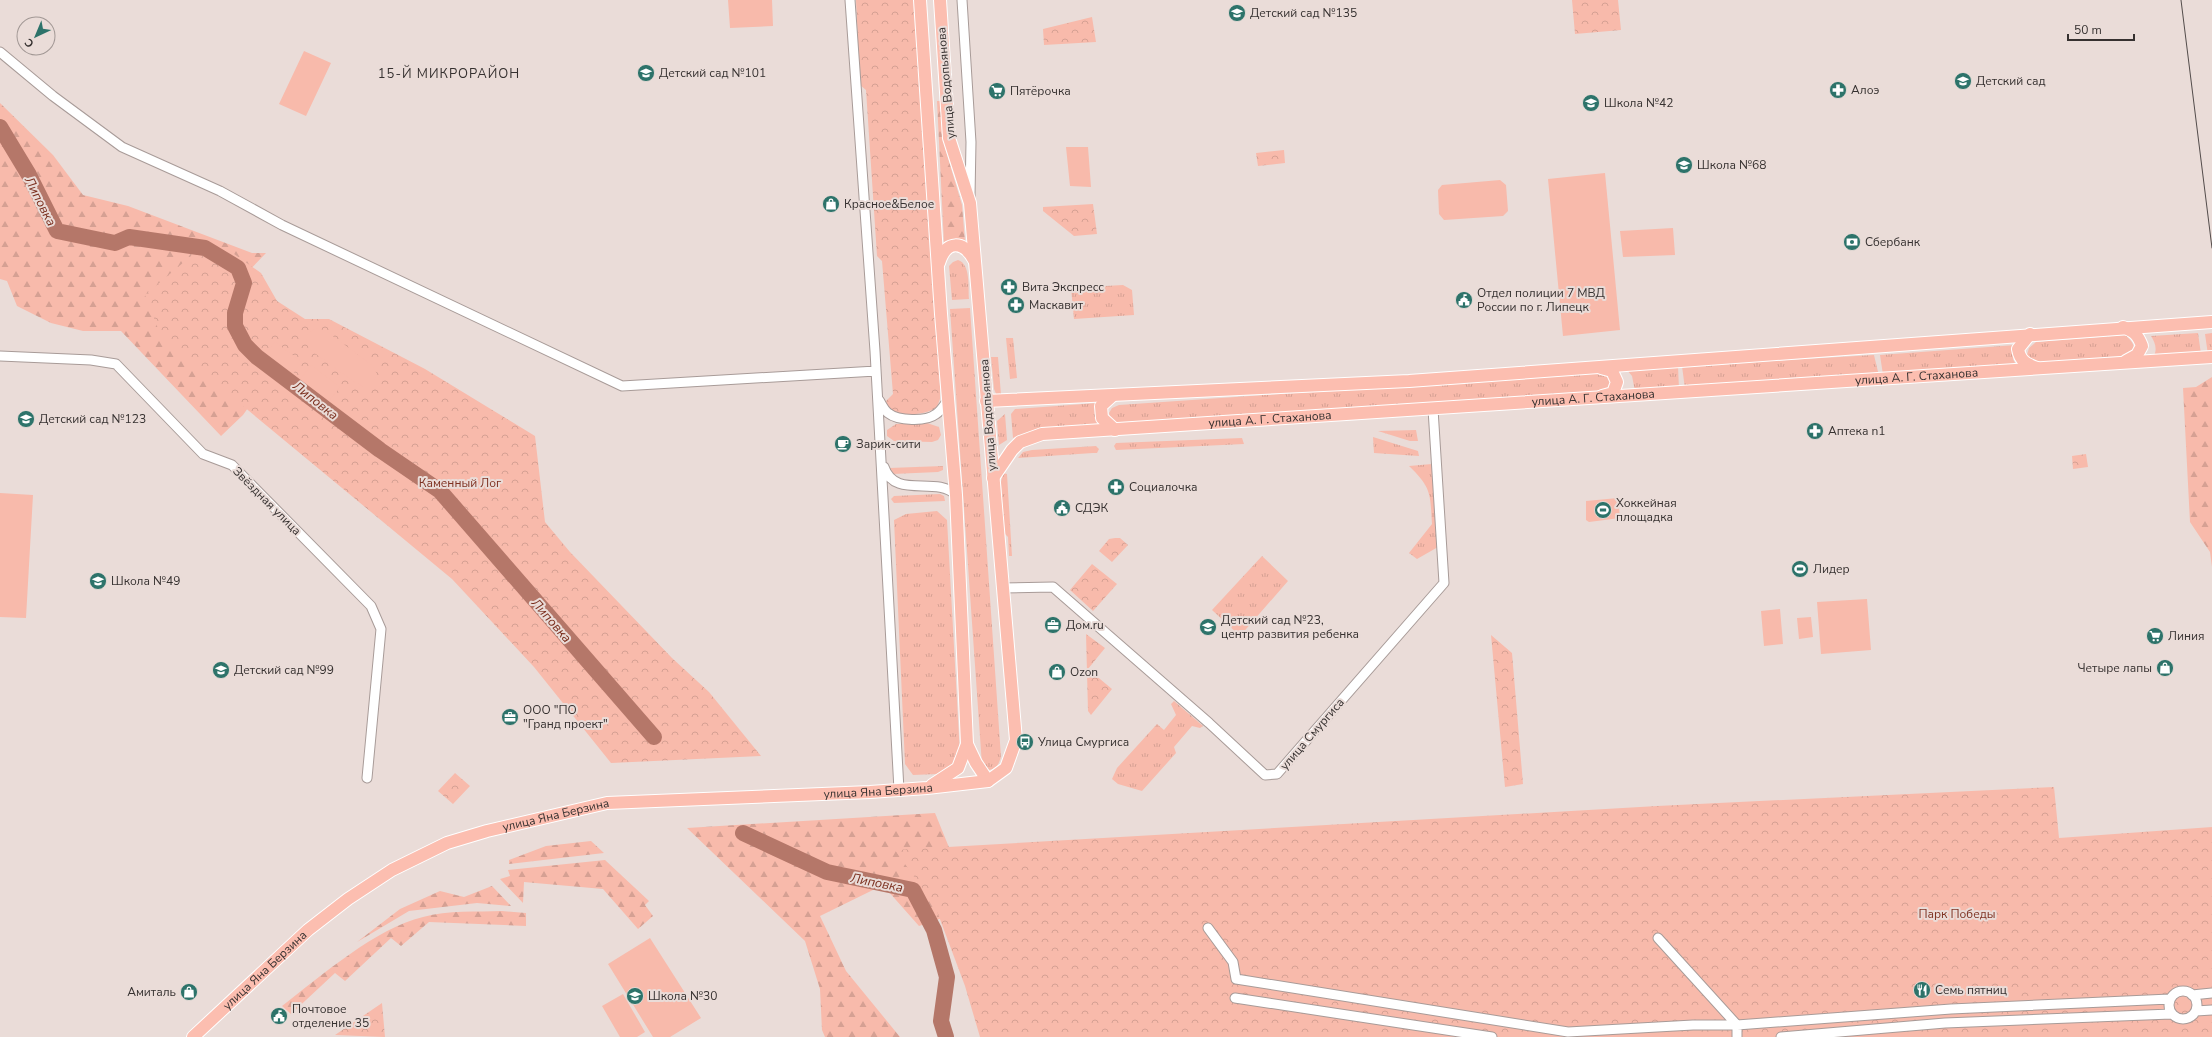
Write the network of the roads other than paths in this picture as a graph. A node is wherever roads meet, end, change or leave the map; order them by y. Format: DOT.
graph roads {
  1 [pos="850,0"];
  2 [pos="920,0"];
  3 [pos="940,0"];
  4 [pos="962,0"];
  5 [pos="0,52"];
  6 [pos="970,203"];
  7 [pos="974,260"];
  8 [pos="938,266"];
  9 [pos="2212,322"];
  10 [pos="2122,327"];
  11 [pos="2030,334"];
  12 [pos="0,356"];
  13 [pos="2212,357"];
  14 [pos="2124,362"];
  15 [pos="1596,367"];
  16 [pos="2037,368"];
  17 [pos="876,371"];
  18 [pos="1112,396"];
  19 [pos="878,398"];
  20 [pos="1597,398"];
  21 [pos="948,400"];
  22 [pos="986,401"];
  23 [pos="1433,409"];
  24 [pos="1115,430"];
  25 [pos="882,460"];
  26 [pos="992,478"];
  27 [pos="956,495"];
  28 [pos="1002,588"];
  29 [pos="967,744"];
  30 [pos="367,778"];
  31 [pos="988,780"];
  32 [pos="927,788"];
  33 [pos="899,790"];
  34 [pos="1208,928"];
  35 [pos="1658,938"];
  36 [pos="2212,993"];
  37 [pos="2192,995"];
  38 [pos="1235,998"];
  39 [pos="2170,999"];
  40 [pos="2212,1010"];
  41 [pos="2196,1011"];
  42 [pos="2171,1014"];
  43 [pos="1737,1025"];
  44 [pos="193,1037"];
  45 [pos="1492,1037"];
  46 [pos="1737,1037"];
  47 [pos="1781,1037"];
  1 -- 17 [label="street"];
  2 -- 8 [label="main road, улица Водопьянова"];
  3 -- 6 [label="main road, улица Водопьянова"];
  4 -- 6 [label="street"];
  5 -- 17 [label="street"];
  6 -- 7 [label="main road, улица Водопьянова"];
  7 -- 8 [label="main road"];
  7 -- 22 [label="main road, улица Водопьянова"];
  8 -- 21 [label="main road, улица Водопьянова"];
  9 -- 10 [label="main road"];
  10 -- 11 [label="main road"];
  10 -- 14 [label="main road"];
  11 -- 15 [label="main road"];
  11 -- 16 [label="main road"];
  12 -- 30 [label="street, Звёздная улица"];
  13 -- 14 [label="main road, улица А. Г. Стаханова"];
  14 -- 16 [label="main road, улица А. Г. Стаханова"];
  15 -- 18 [label="main road"];
  15 -- 20 [label="main road"];
  16 -- 20 [label="main road, улица А. Г. Стаханова"];
  17 -- 19 [label="street"];
  18 -- 22 [label="main road"];
  18 -- 24 [label="main road"];
  19 -- 21 [label="street"];
  19 -- 25 [label="street"];
  20 -- 23 [label="main road, улица А. Г. Стаханова"];
  21 -- 27 [label="main road, улица Водопьянова"];
  22 -- 26 [label="main road, улица Водопьянова"];
  23 -- 24 [label="main road, улица А. Г. Стаханова"];
  23 -- 28 [label="street, улица Смургиса"];
  24 -- 26 [label="main road, улица А. Г. Стаханова"];
  25 -- 27 [label="street"];
  25 -- 33 [label="street"];
  26 -- 28 [label="main road, улица Водопьянова"];
  27 -- 29 [label="main road, улица Водопьянова"];
  28 -- 31 [label="main road, улица Водопьянова"];
  29 -- 31 [label="main road, улица Водопьянова"];
  29 -- 32 [label="main road, улица Водопьянова"];
  31 -- 32 [label="main road, улица Яна Берзина"];
  32 -- 33 [label="main road, улица Яна Берзина"];
  33 -- 44 [label="main road, улица Яна Берзина"];
  34 -- 43 [label="street"];
  35 -- 43 [label="street"];
  36 -- 37 [label="street"];
  37 -- 39 [label="street"];
  37 -- 41 [label="street"];
  38 -- 45 [label="street"];
  39 -- 42 [label="street"];
  39 -- 43 [label="street"];
  40 -- 41 [label="street"];
  41 -- 42 [label="street"];
  42 -- 47 [label="street"];
  43 -- 46 [label="street"];
}
